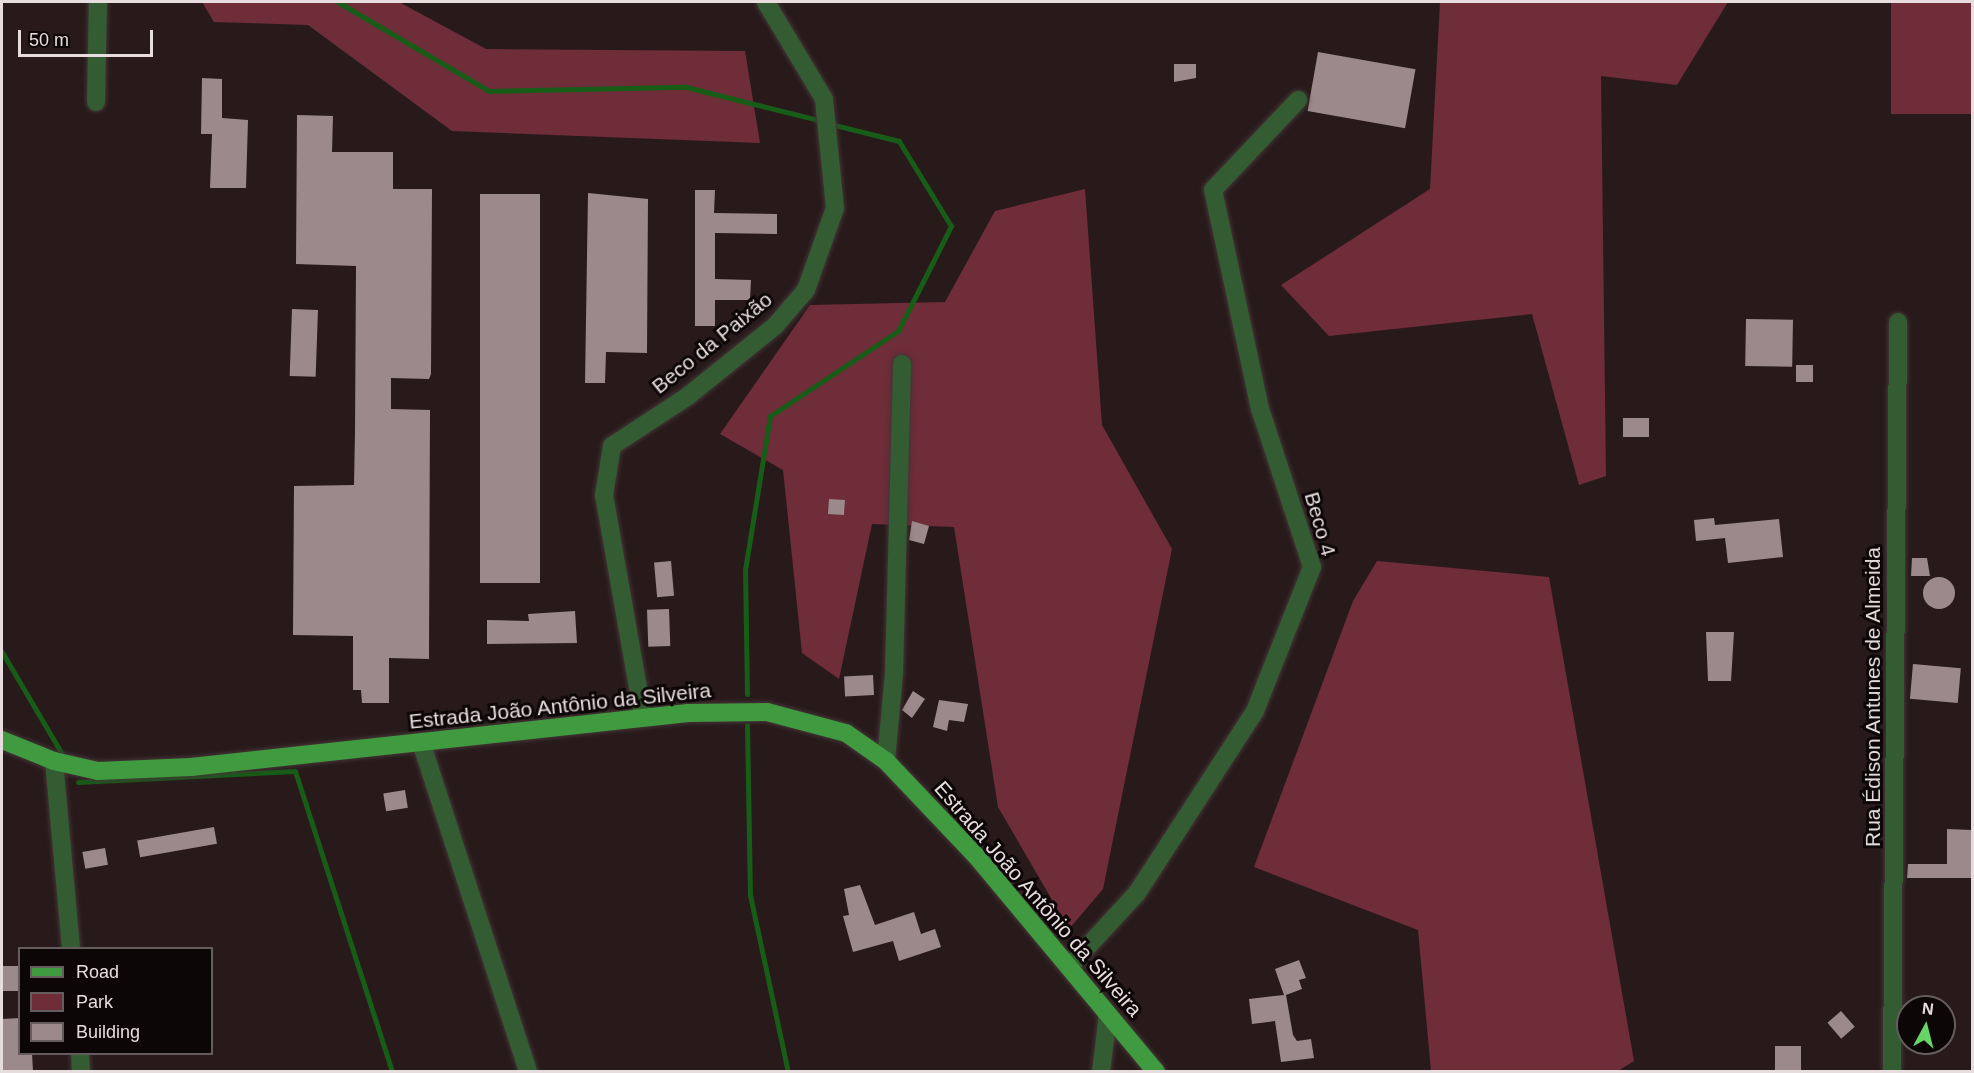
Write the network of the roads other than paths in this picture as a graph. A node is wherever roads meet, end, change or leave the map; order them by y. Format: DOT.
graph roads {
  1 [pos="98,2"];
  2 [pos="766,2"];
  3 [pos="1298,100"];
  4 [pos="96,102"];
  5 [pos="1898,322"];
  6 [pos="902,364"];
  7 [pos="644,716"];
  8 [pos="2,740"];
  9 [pos="421,742"];
  10 [pos="54,761"];
  11 [pos="886,761"];
  12 [pos="71,947"];
  13 [pos="1069,967"];
  14 [pos="1108,1014"];
  15 [pos="80,1055"];
  16 [pos="81,1071"];
  17 [pos="528,1071"];
  18 [pos="1101,1071"];
  19 [pos="1156,1071"];
  20 [pos="1892,1071"];
  1 -- 4 [label="street"];
  2 -- 7 [label="street, Beco da Paixão"];
  3 -- 13 [label="street, Beco 4"];
  5 -- 20 [label="street, Rua Édison Antunes de Almeida"];
  6 -- 11 [label="street"];
  7 -- 9 [label="main road, Estrada João Antônio da Silveira"];
  7 -- 11 [label="main road, Estrada João Antônio da Silveira"];
  8 -- 10 [label="main road, Estrada João Antônio da Silveira"];
  9 -- 10 [label="main road, Estrada João Antônio da Silveira"];
  9 -- 17 [label="street"];
  10 -- 12 [label="street"];
  11 -- 13 [label="main road, Estrada João Antônio da Silveira"];
  13 -- 14 [label="main road, Estrada João Antônio da Silveira"];
  14 -- 18 [label="street"];
  14 -- 19 [label="main road, Estrada João Antônio da Silveira"];
  15 -- 16 [label="street"];
}
